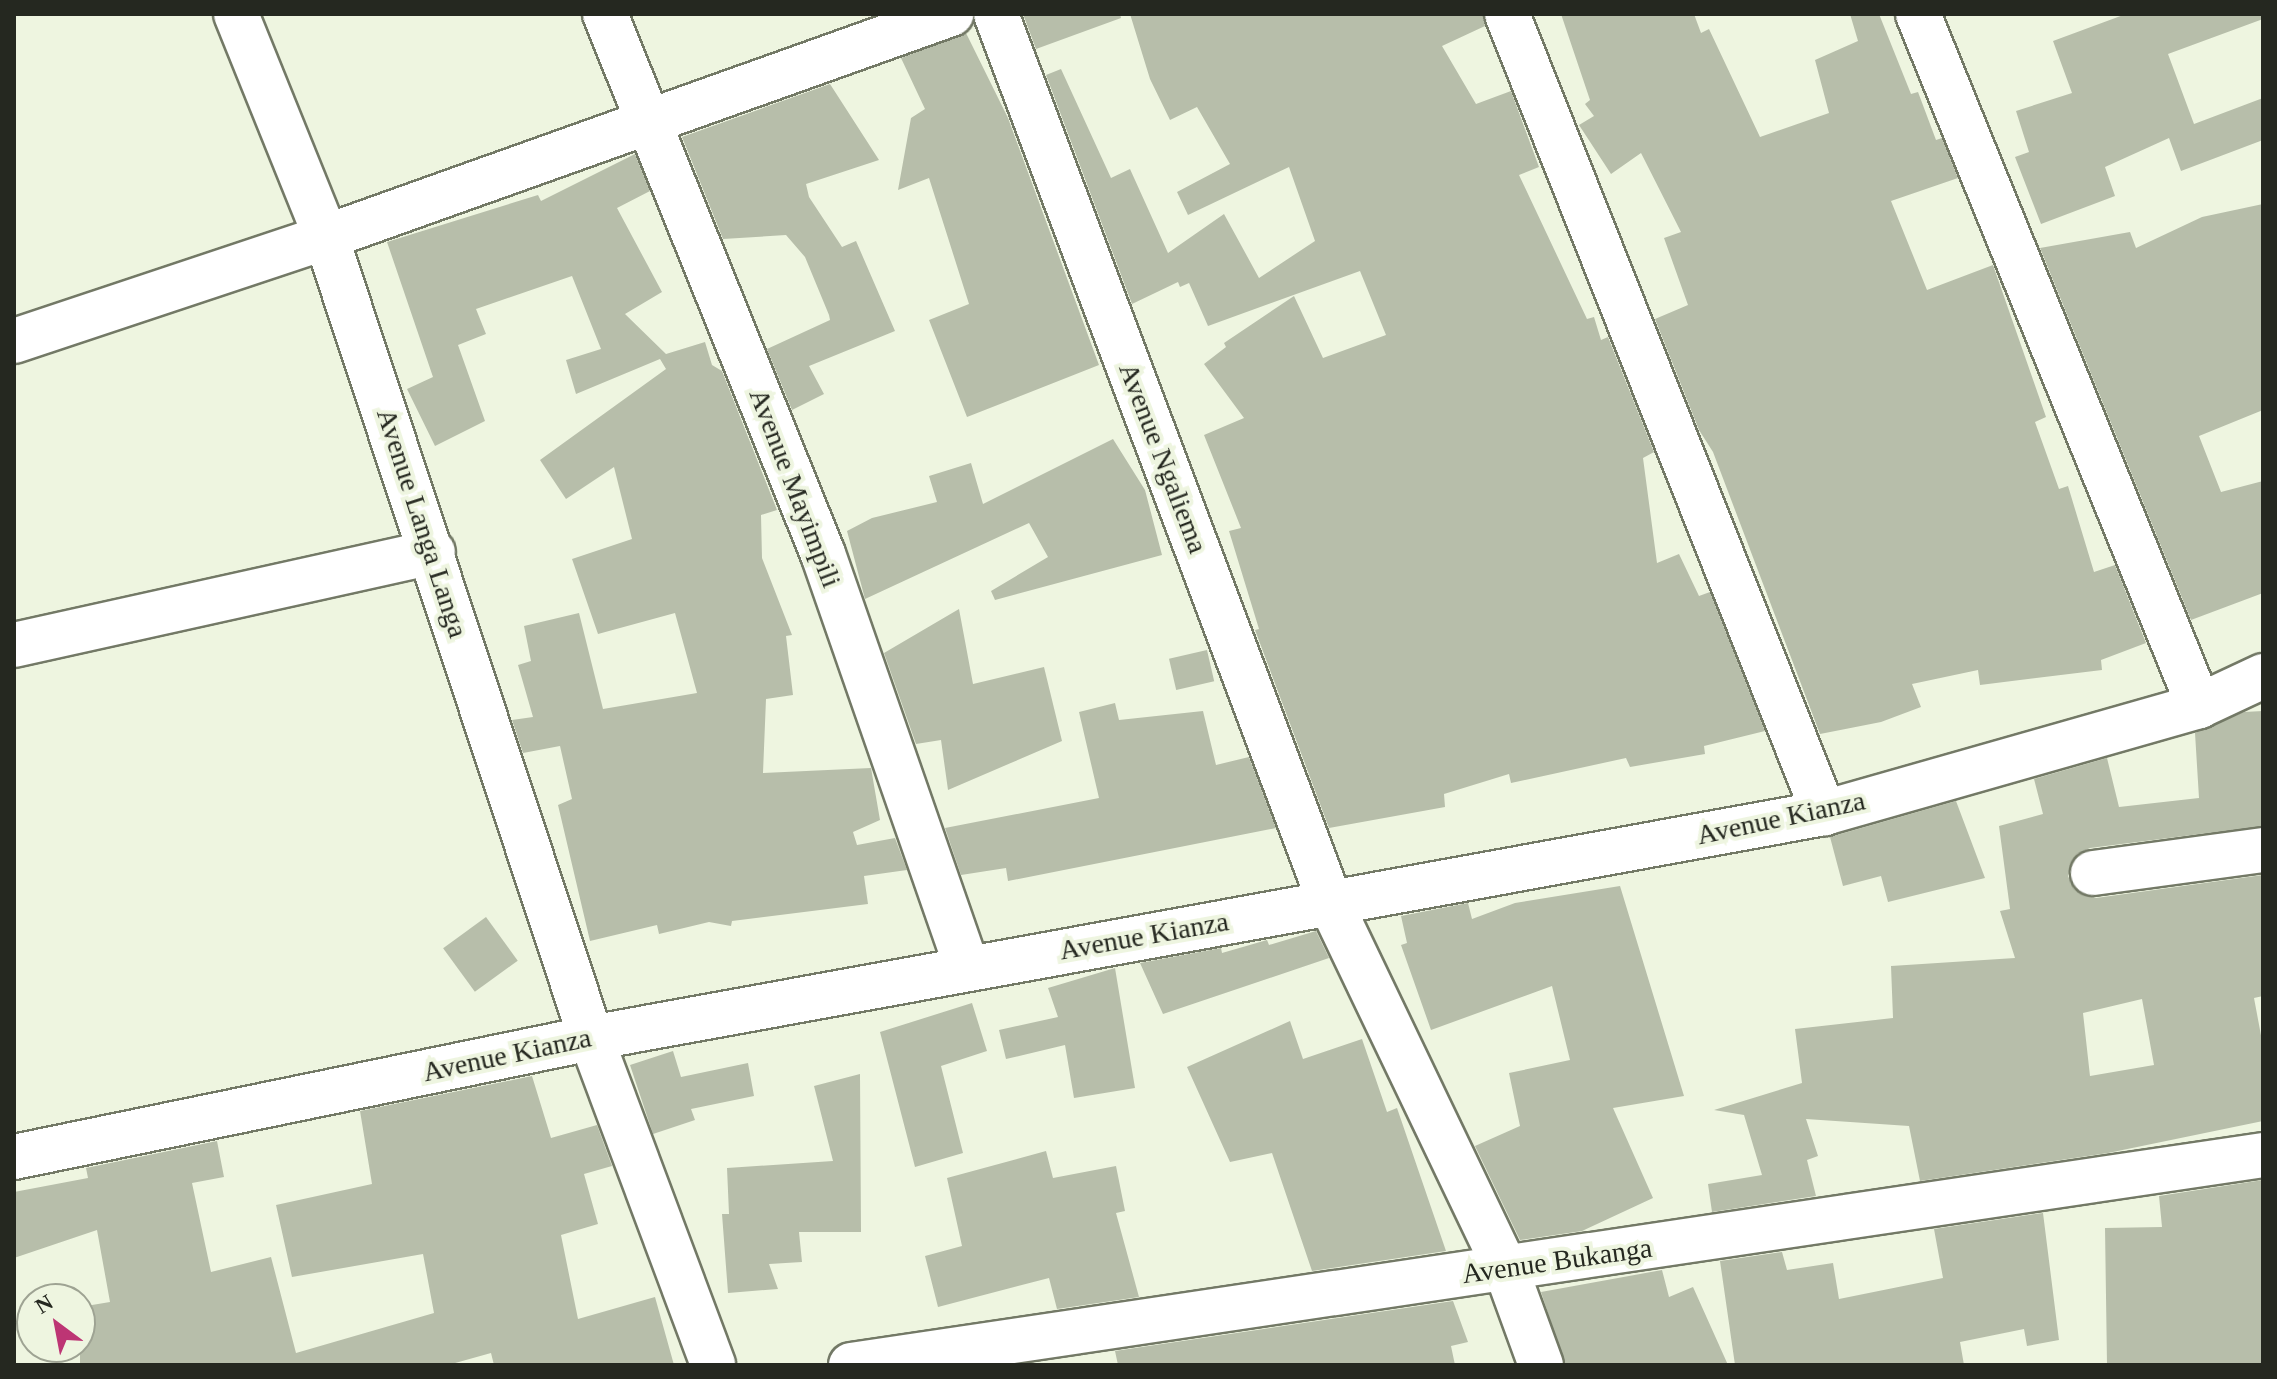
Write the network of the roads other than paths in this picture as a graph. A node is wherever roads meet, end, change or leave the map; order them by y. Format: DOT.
graph roads {
  1 [pos="236,14"];
  2 [pos="605,14"];
  3 [pos="951,14"];
  4 [pos="996,14"];
  5 [pos="1507,14"];
  6 [pos="1918,14"];
  7 [pos="649,119"];
  8 [pos="326,237"];
  9 [pos="14,341"];
  10 [pos="433,552"];
  11 [pos="14,645"];
  12 [pos="2263,676"];
  13 [pos="2199,706"];
  14 [pos="1824,813"];
  15 [pos="2263,850"];
  16 [pos="2093,873"];
  17 [pos="1330,902"];
  18 [pos="967,968"];
  19 [pos="591,1038"];
  20 [pos="2263,1155"];
  21 [pos="14,1157"];
  22 [pos="1506,1269"];
  23 [pos="713,1365"];
  24 [pos="851,1365"];
  25 [pos="1541,1365"];
  1 -- 8 [label="street, Avenue Langa Langa"];
  2 -- 7 [label="street, Avenue Mayimpili"];
  3 -- 7 [label="street"];
  4 -- 17 [label="street, Avenue Ngaliema"];
  5 -- 14 [label="street"];
  6 -- 13 [label="street"];
  7 -- 8 [label="street"];
  7 -- 18 [label="street, Avenue Mayimpili"];
  8 -- 9 [label="street"];
  8 -- 10 [label="street, Avenue Langa Langa"];
  10 -- 11 [label="street"];
  10 -- 19 [label="street, Avenue Langa Langa"];
  12 -- 13 [label="street, Avenue Kianza"];
  13 -- 14 [label="street, Avenue Kianza"];
  14 -- 17 [label="street, Avenue Kianza"];
  15 -- 16 [label="street"];
  17 -- 18 [label="street, Avenue Kianza"];
  17 -- 22 [label="street, Avenue Ngaliema"];
  18 -- 19 [label="street, Avenue Kianza"];
  19 -- 21 [label="street, Avenue Kianza"];
  19 -- 23 [label="street, Avenue Langa Langa"];
  20 -- 22 [label="street, Avenue Bukanga"];
  22 -- 24 [label="street, Avenue Bukanga"];
  22 -- 25 [label="street, Avenue Ngaliema"];
}
